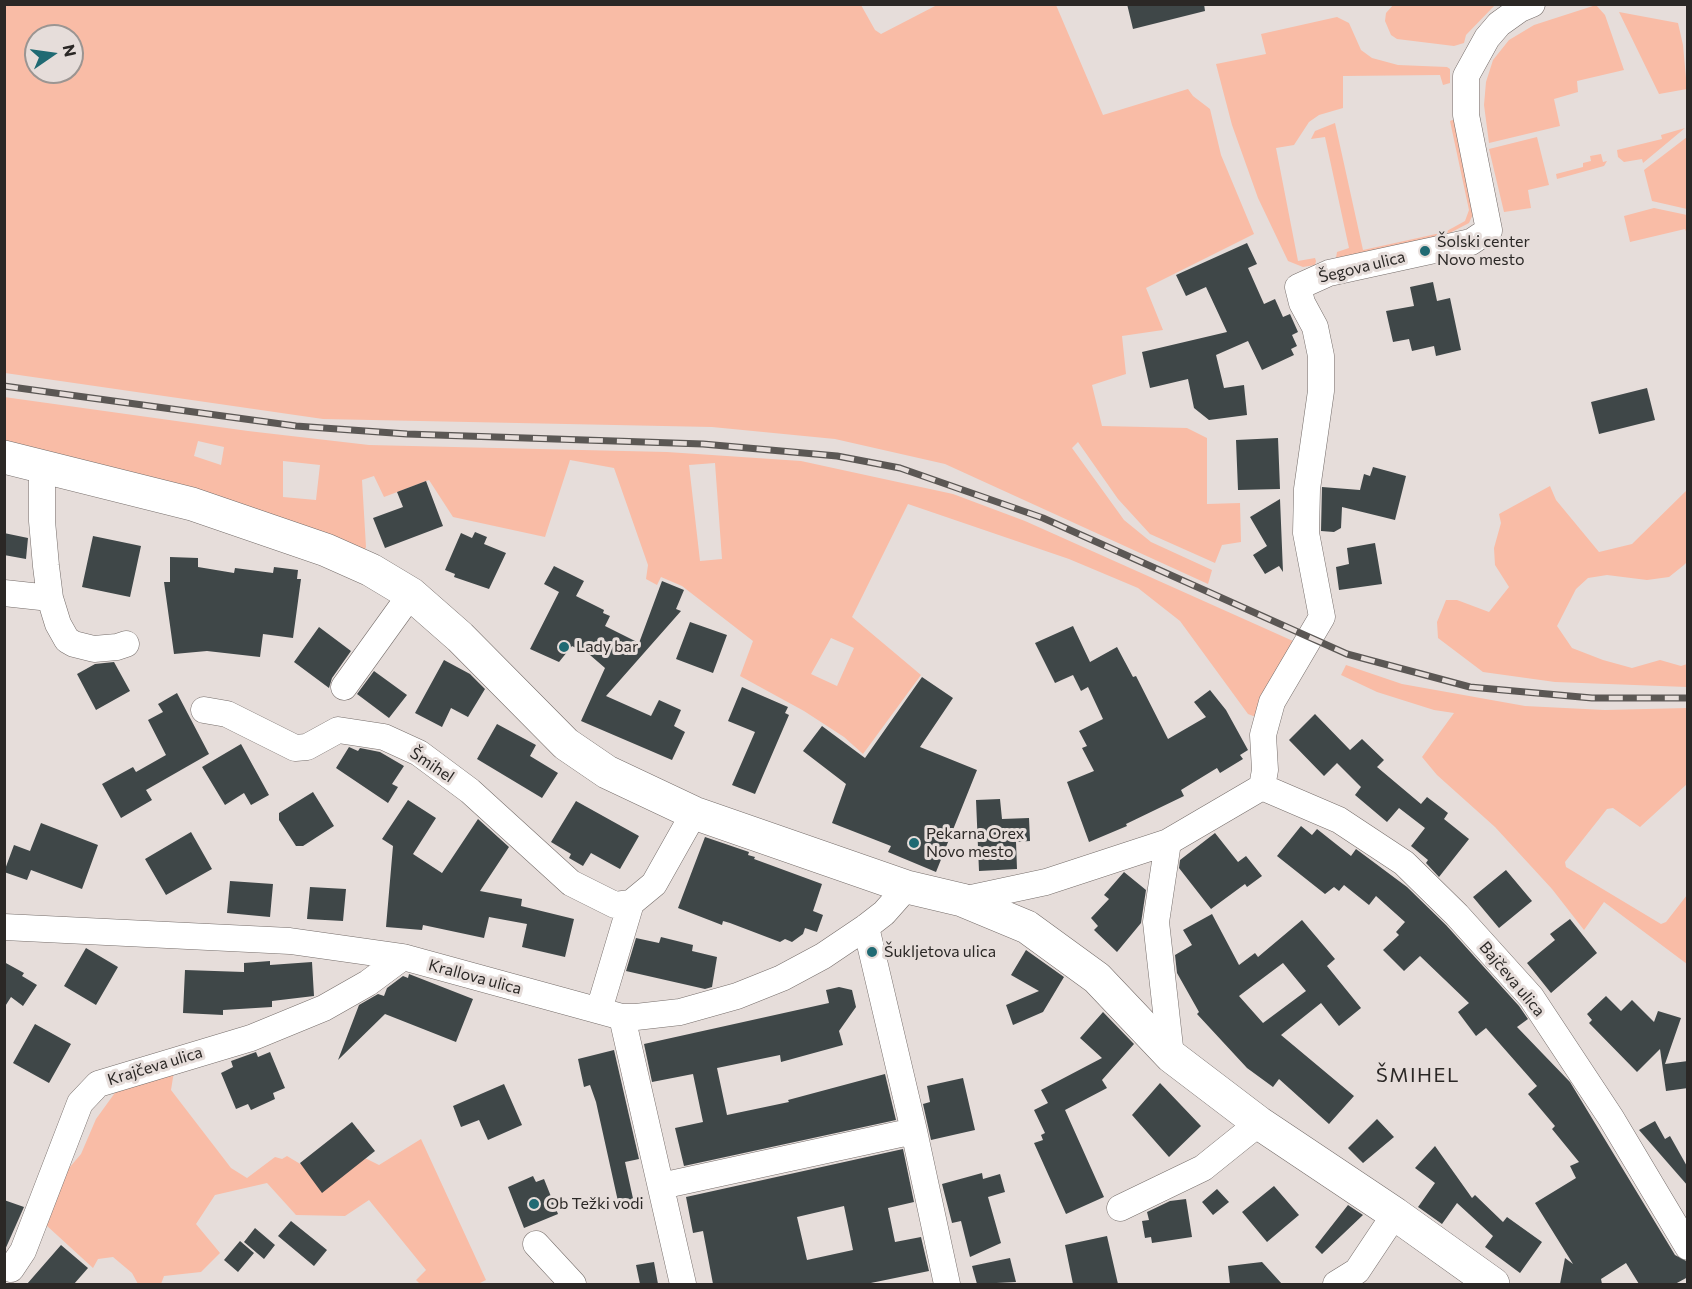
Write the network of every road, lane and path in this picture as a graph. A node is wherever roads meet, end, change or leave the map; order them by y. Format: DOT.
graph roads {
  1 [pos="1532,4"];
  2 [pos="4,457"];
  3 [pos="42,464"];
  4 [pos="4,593"];
  5 [pos="411,594"];
  6 [pos="50,598"];
  7 [pos="126,644"];
  8 [pos="344,687"];
  9 [pos="204,710"];
  10 [pos="1264,778"];
  11 [pos="694,813"];
  12 [pos="1168,842"];
  13 [pos="907,886"];
  14 [pos="962,900"];
  15 [pos="631,903"];
  16 [pos="4,927"];
  17 [pos="866,927"];
  18 [pos="403,957"];
  19 [pos="610,1014"];
  20 [pos="1171,1056"];
  21 [pos="1259,1124"];
  22 [pos="914,1131"];
  23 [pos="661,1186"];
  24 [pos="1120,1208"];
  25 [pos="1395,1214"];
  26 [pos="536,1244"];
  27 [pos="1688,1246"];
  28 [pos="4,1267"];
  29 [pos="573,1284"];
  30 [pos="684,1284"];
  31 [pos="947,1284"];
  32 [pos="1336,1284"];
  33 [pos="1493,1284"];
  1 -- 10 [label="street, Šegova ulica"];
  2 -- 3 [label="street"];
  3 -- 5 [label="street"];
  3 -- 6 [label="street"];
  4 -- 6 [label="street"];
  5 -- 8 [label="street"];
  5 -- 11 [label="street"];
  6 -- 7 [label="street"];
  9 -- 15 [label="street, Šmihel"];
  10 -- 12 [label="street"];
  10 -- 27 [label="street, Bajčeva ulica"];
  11 -- 13 [label="street"];
  11 -- 15 [label="street"];
  12 -- 14 [label="street"];
  12 -- 20 [label="street"];
  13 -- 14 [label="street"];
  13 -- 17 [label="street, Krallova ulica"];
  14 -- 20 [label="street"];
  15 -- 19 [label="street"];
  16 -- 18 [label="street, Krallova ulica"];
  17 -- 19 [label="street, Krallova ulica"];
  17 -- 22 [label="street"];
  18 -- 19 [label="street, Krallova ulica"];
  18 -- 28 [label="street, Krajčeva ulica"];
  19 -- 23 [label="street"];
  20 -- 21 [label="street"];
  21 -- 24 [label="street"];
  21 -- 25 [label="street"];
  22 -- 23 [label="street"];
  22 -- 31 [label="street"];
  23 -- 30 [label="street"];
  25 -- 32 [label="street"];
  25 -- 33 [label="street"];
  26 -- 29 [label="street"];
}
